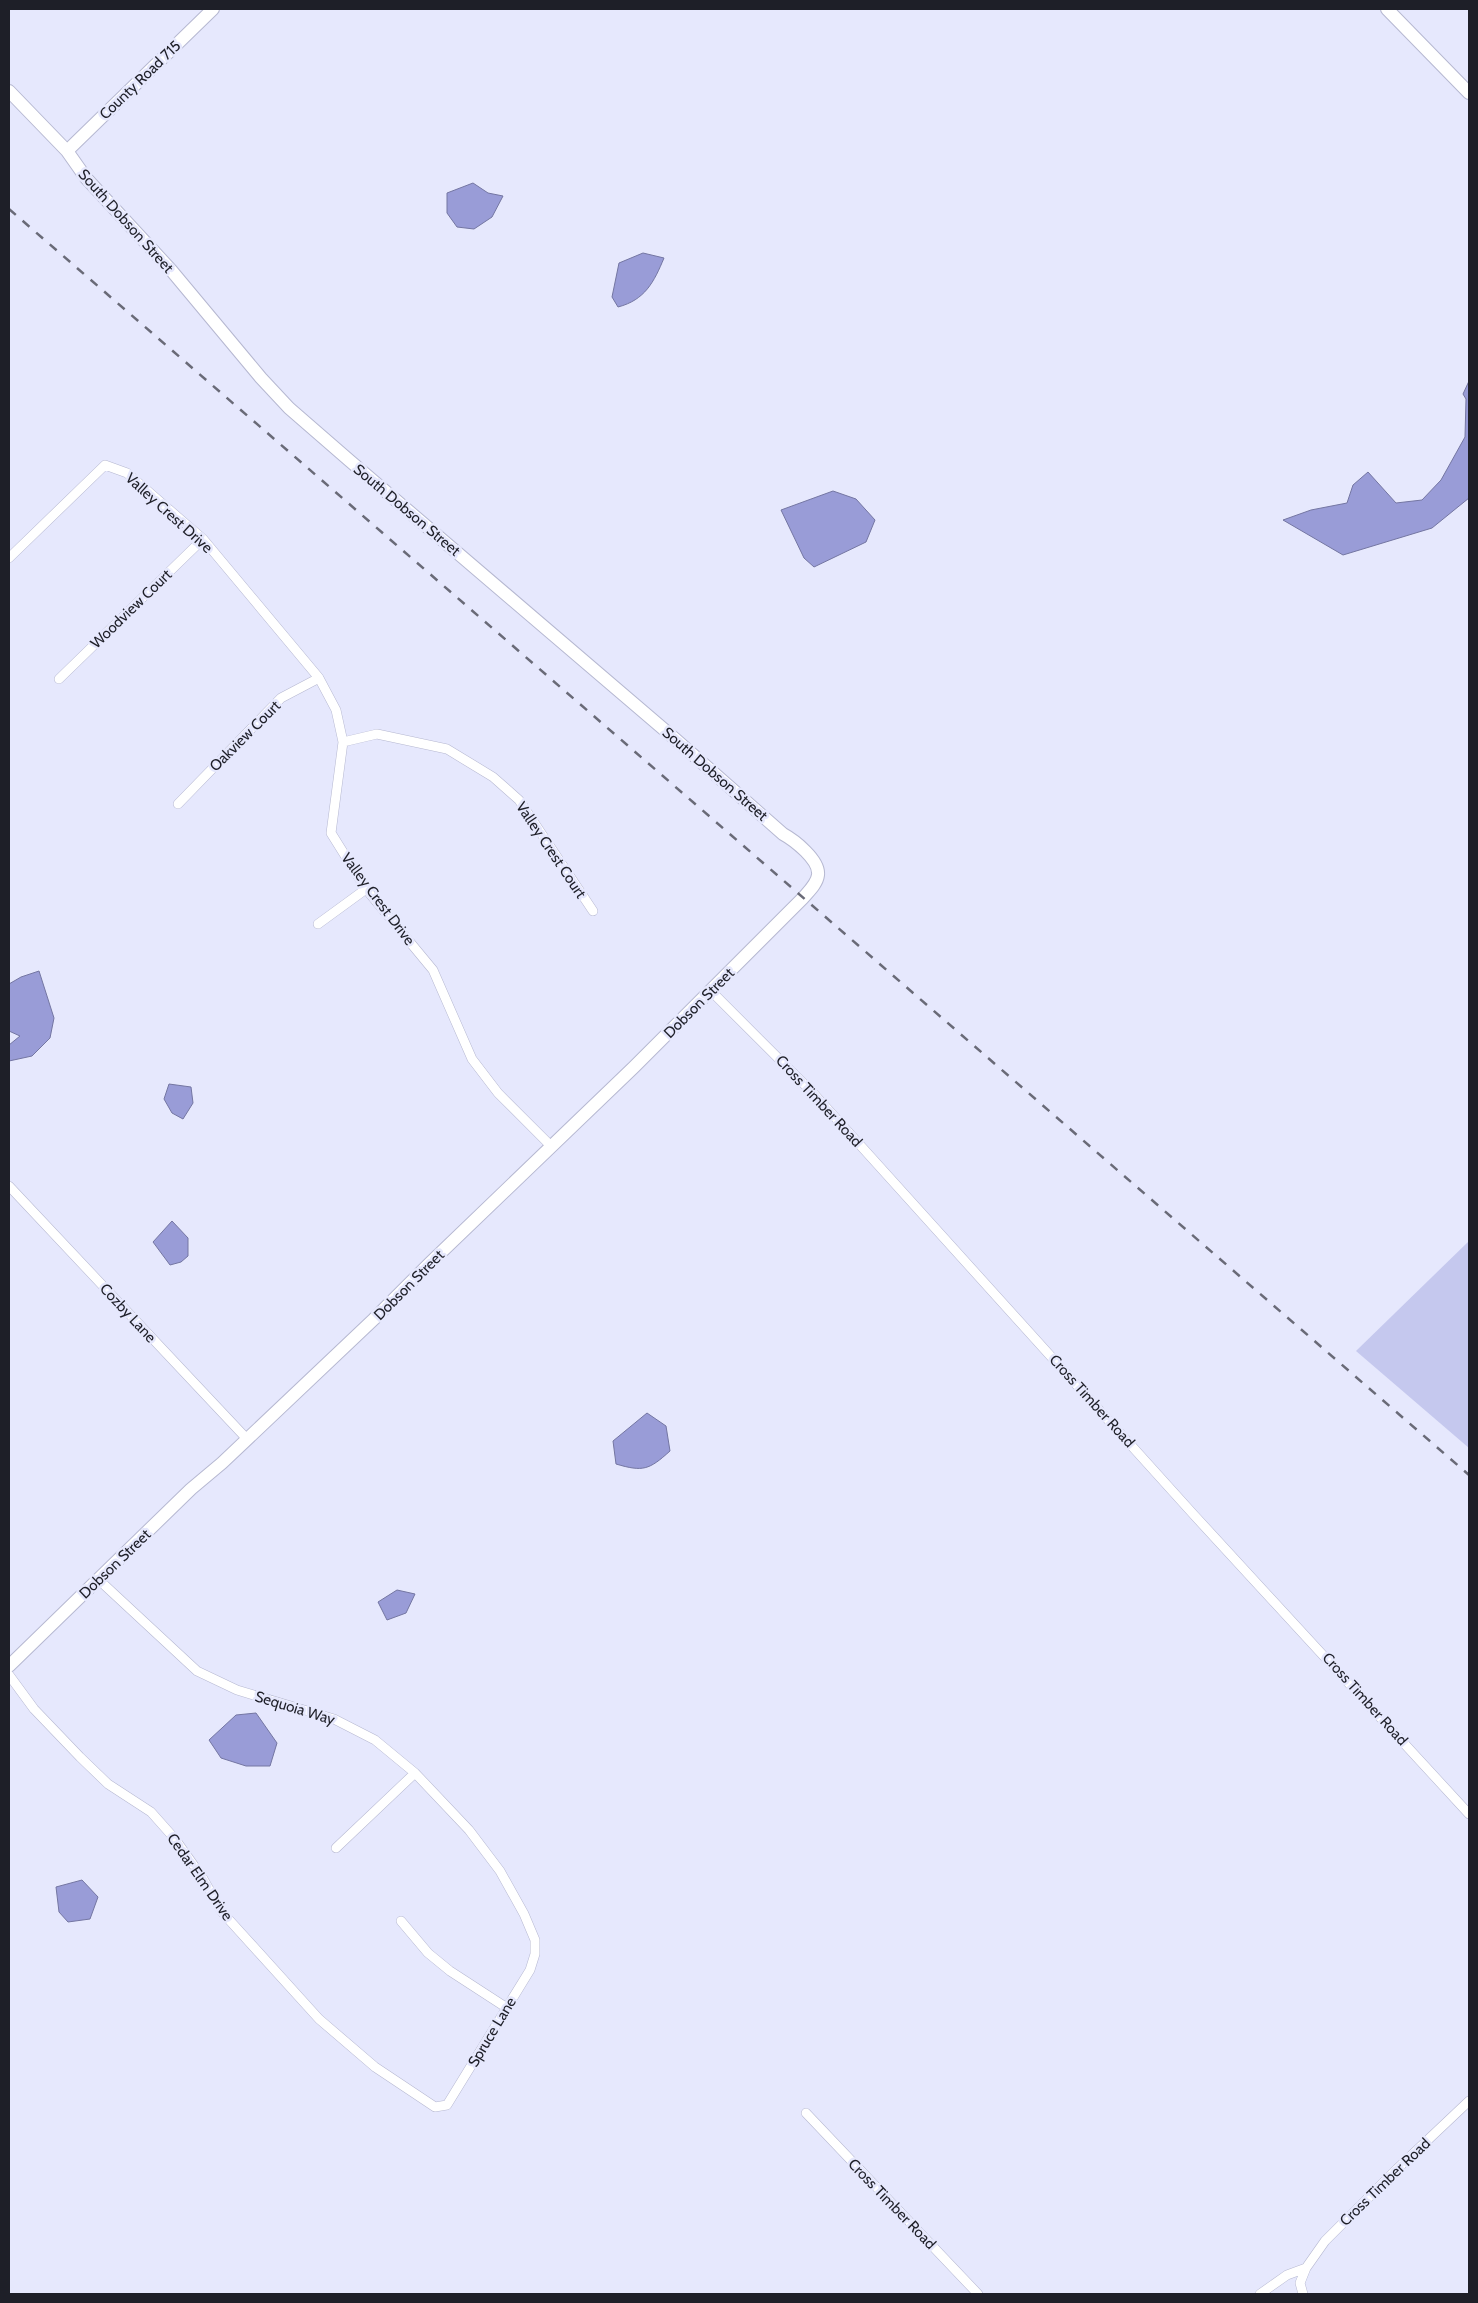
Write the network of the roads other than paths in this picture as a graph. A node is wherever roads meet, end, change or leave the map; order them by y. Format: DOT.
graph roads {
  1 [pos="213,9"];
  2 [pos="1387,9"];
  3 [pos="9,91"];
  4 [pos="1469,92"];
  5 [pos="67,151"];
  6 [pos="203,540"];
  7 [pos="9,558"];
  8 [pos="318,678"];
  9 [pos="59,679"];
  10 [pos="343,742"];
  11 [pos="178,804"];
  12 [pos="366,889"];
  13 [pos="802,898"];
  14 [pos="593,911"];
  15 [pos="318,924"];
  16 [pos="712,991"];
  17 [pos="552,1147"];
  18 [pos="9,1186"];
  19 [pos="247,1439"];
  20 [pos="98,1580"];
  21 [pos="9,1666"];
  22 [pos="9,1675"];
  23 [pos="415,1773"];
  24 [pos="1469,1814"];
  25 [pos="336,1848"];
  26 [pos="401,1921"];
  27 [pos="535,1954"];
  28 [pos="506,2008"];
  29 [pos="1469,2101"];
  30 [pos="443,2107"];
  31 [pos="806,2114"];
  32 [pos="1306,2268"];
  33 [pos="978,2294"];
  34 [pos="1260,2294"];
  35 [pos="1303,2294"];
  1 -- 5 [label="street, County Road 715"];
  2 -- 4 [label="street"];
  3 -- 5 [label="street, South Dobson Street"];
  5 -- 13 [label="street, South Dobson Street"];
  6 -- 7 [label="street, Valley Crest Drive"];
  6 -- 8 [label="street, Valley Crest Drive"];
  6 -- 9 [label="street, Woodview Court"];
  8 -- 10 [label="street, Valley Crest Drive"];
  8 -- 11 [label="street, Oakview Court"];
  10 -- 12 [label="street, Valley Crest Drive"];
  10 -- 14 [label="street, Valley Crest Court"];
  12 -- 15 [label="street"];
  12 -- 17 [label="street, Valley Crest Drive"];
  13 -- 16 [label="street, Dobson Street"];
  16 -- 17 [label="street, Dobson Street"];
  16 -- 24 [label="street, Cross Timber Road"];
  17 -- 19 [label="street, Dobson Street"];
  18 -- 19 [label="street, Cozby Lane"];
  19 -- 20 [label="street, Dobson Street"];
  20 -- 21 [label="street, Dobson Street"];
  20 -- 23 [label="street, Sequoia Way"];
  22 -- 30 [label="street, Cedar Elm Drive"];
  23 -- 25 [label="street"];
  23 -- 27 [label="street, Sequoia Way"];
  26 -- 28 [label="street"];
  27 -- 28 [label="street, Spruce Lane"];
  28 -- 30 [label="street, Spruce Lane"];
  29 -- 32 [label="street, Cross Timber Road"];
  31 -- 33 [label="street, Cross Timber Road"];
  32 -- 34 [label="street"];
  32 -- 35 [label="street, Cross Timber Road"];
}
